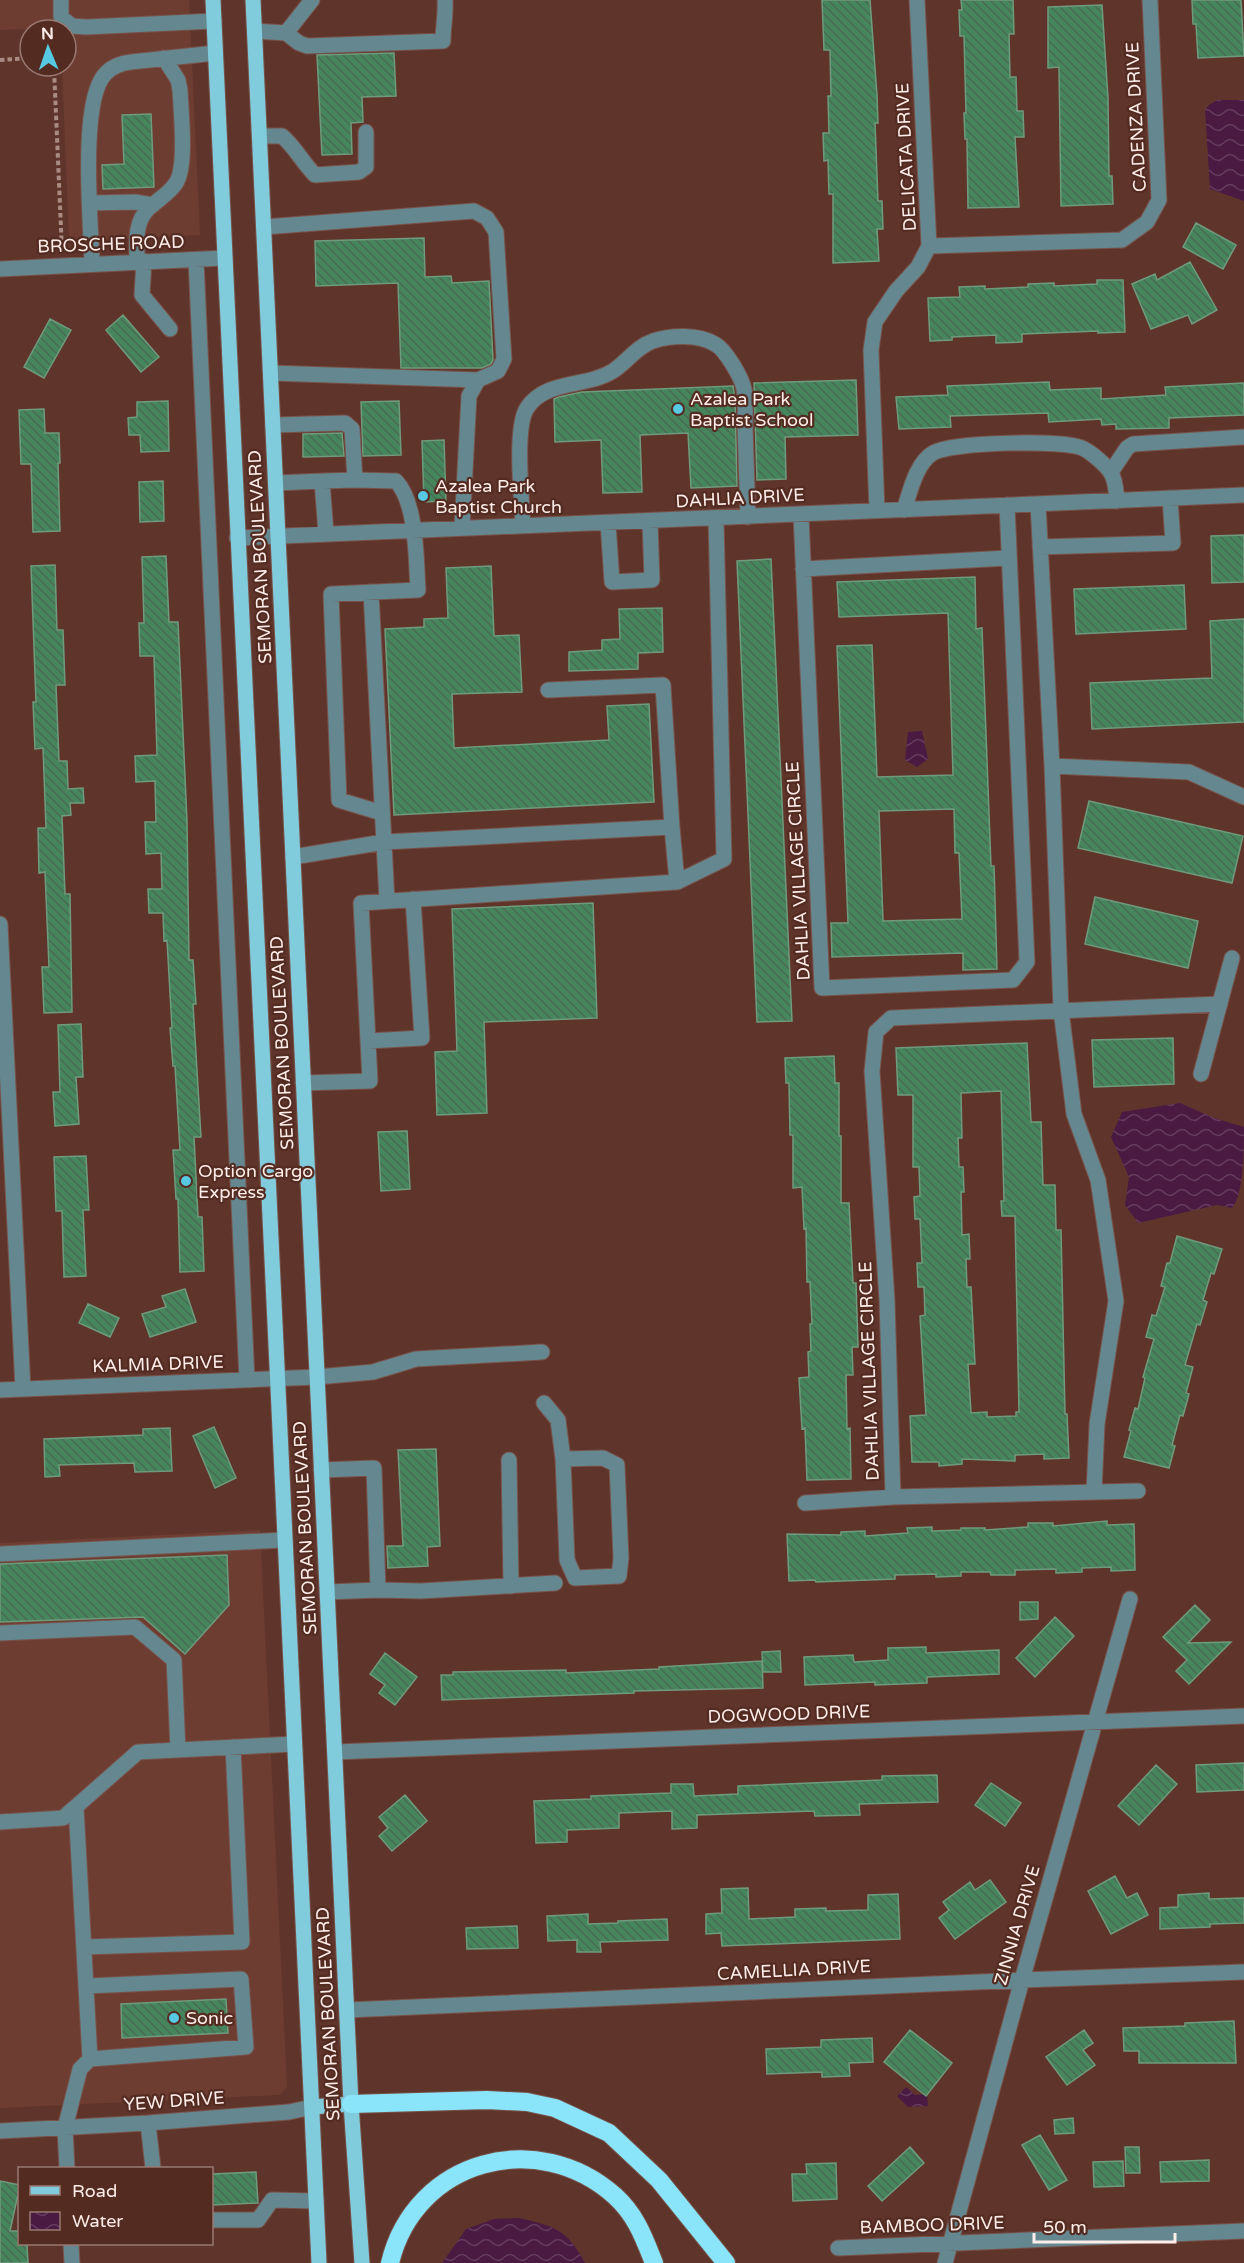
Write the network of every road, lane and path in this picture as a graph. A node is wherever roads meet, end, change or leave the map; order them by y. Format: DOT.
graph roads {
  1 [pos="61,0"];
  2 [pos="213,0"];
  3 [pos="253,0"];
  4 [pos="312,0"];
  5 [pos="445,0"];
  6 [pos="917,0"];
  7 [pos="1150,0"];
  8 [pos="214,21"];
  9 [pos="255,31"];
  10 [pos="286,33"];
  11 [pos="215,53"];
  12 [pos="164,58"];
  13 [pos="18,59"];
  14 [pos="0,60"];
  15 [pos="54,78"];
  16 [pos="366,132"];
  17 [pos="260,136"];
  18 [pos="91,203"];
  19 [pos="153,204"];
  20 [pos="264,226"];
  21 [pos="929,246"];
  22 [pos="224,258"];
  23 [pos="196,260"];
  24 [pos="140,262"];
  25 [pos="92,263"];
  26 [pos="62,264"];
  27 [pos="0,269"];
  28 [pos="170,329"];
  29 [pos="271,373"];
  30 [pos="478,380"];
  31 [pos="273,425"];
  32 [pos="1244,438"];
  33 [pos="1111,472"];
  34 [pos="355,480"];
  35 [pos="322,481"];
  36 [pos="276,483"];
  37 [pos="1244,495"];
  38 [pos="1170,498"];
  39 [pos="1117,501"];
  40 [pos="1038,504"];
  41 [pos="1007,505"];
  42 [pos="904,510"];
  43 [pos="877,511"];
  44 [pos="801,515"];
  45 [pos="748,517"];
  46 [pos="716,519"];
  47 [pos="650,521"];
  48 [pos="608,523"];
  49 [pos="523,526"];
  50 [pos="462,528"];
  51 [pos="414,530"];
  52 [pos="326,533"];
  53 [pos="279,535"];
  54 [pos="237,537"];
  55 [pos="1040,547"];
  56 [pos="1008,558"];
  57 [pos="803,569"];
  58 [pos="371,592"];
  59 [pos="548,690"];
  60 [pos="1052,766"];
  61 [pos="1244,797"];
  62 [pos="382,813"];
  63 [pos="672,827"];
  64 [pos="384,842"];
  65 [pos="293,857"];
  66 [pos="677,882"];
  67 [pos="413,899"];
  68 [pos="387,901"];
  69 [pos="0,924"];
  70 [pos="1232,958"];
  71 [pos="1220,1004"];
  72 [pos="1060,1010"];
  73 [pos="368,1041"];
  74 [pos="1201,1074"];
  75 [pos="303,1083"];
  76 [pos="542,1352"];
  77 [pos="317,1377"];
  78 [pos="277,1379"];
  79 [pos="247,1380"];
  80 [pos="22,1389"];
  81 [pos="0,1390"];
  82 [pos="544,1403"];
  83 [pos="563,1459"];
  84 [pos="509,1460"];
  85 [pos="321,1470"];
  86 [pos="1138,1491"];
  87 [pos="1094,1492"];
  88 [pos="892,1497"];
  89 [pos="805,1503"];
  90 [pos="285,1540"];
  91 [pos="0,1554"];
  92 [pos="555,1583"];
  93 [pos="511,1586"];
  94 [pos="378,1590"];
  95 [pos="328,1592"];
  96 [pos="1130,1599"];
  97 [pos="0,1633"];
  98 [pos="1244,1716"];
  99 [pos="1095,1721"];
  100 [pos="294,1744"];
  101 [pos="233,1747"];
  102 [pos="178,1750"];
  103 [pos="336,1752"];
  104 [pos="76,1807"];
  105 [pos="0,1822"];
  106 [pos="84,1947"];
  107 [pos="1244,1972"];
  108 [pos="1022,1980"];
  109 [pos="87,1986"];
  110 [pos="347,2010"];
  111 [pos="90,2059"];
  112 [pos="351,2104"];
  113 [pos="312,2107"];
  114 [pos="148,2123"];
  115 [pos="65,2128"];
  116 [pos="0,2131"];
  117 [pos="67,2167"];
  118 [pos="153,2167"];
  119 [pos="316,2201"];
  120 [pos="213,2220"];
  121 [pos="1244,2231"];
  122 [pos="950,2244"];
  123 [pos="71,2245"];
  124 [pos="838,2248"];
  125 [pos="72,2263"];
  126 [pos="319,2263"];
  127 [pos="362,2263"];
  128 [pos="390,2263"];
  129 [pos="654,2263"];
  130 [pos="726,2263"];
  131 [pos="945,2263"];
  1 -- 8 [label="street"];
  2 -- 8 [label="main road, SEMORAN BOULEVARD"];
  3 -- 9 [label="main road, SEMORAN BOULEVARD"];
  4 -- 10 [label="street"];
  5 -- 10 [label="street"];
  6 -- 21 [label="street, DELICATA DRIVE"];
  7 -- 21 [label="street, CADENZA DRIVE"];
  8 -- 11 [label="main road, SEMORAN BOULEVARD"];
  9 -- 10 [label="street"];
  9 -- 17 [label="main road, SEMORAN BOULEVARD"];
  11 -- 12 [label="street"];
  11 -- 22 [label="main road, SEMORAN BOULEVARD"];
  12 -- 18 [label="street"];
  12 -- 19 [label="street"];
  13 -- 14 [label="path"];
  15 -- 26 [label="path"];
  16 -- 17 [label="street"];
  17 -- 20 [label="main road, SEMORAN BOULEVARD"];
  18 -- 19 [label="street"];
  18 -- 25 [label="street"];
  19 -- 24 [label="street"];
  20 -- 29 [label="main road, SEMORAN BOULEVARD"];
  20 -- 30 [label="street"];
  21 -- 43 [label="street, DELICATA DRIVE"];
  22 -- 23 [label="street, BROSCHE ROAD"];
  22 -- 54 [label="main road, SEMORAN BOULEVARD"];
  23 -- 24 [label="street, BROSCHE ROAD"];
  23 -- 79 [label="street"];
  24 -- 25 [label="street, BROSCHE ROAD"];
  24 -- 28 [label="street"];
  25 -- 26 [label="street, BROSCHE ROAD"];
  26 -- 27 [label="street, BROSCHE ROAD"];
  29 -- 30 [label="street"];
  29 -- 31 [label="main road, SEMORAN BOULEVARD"];
  30 -- 50 [label="street"];
  31 -- 34 [label="street"];
  31 -- 36 [label="main road, SEMORAN BOULEVARD"];
  32 -- 33 [label="street"];
  33 -- 39 [label="street"];
  33 -- 42 [label="street"];
  34 -- 35 [label="street"];
  34 -- 51 [label="street"];
  35 -- 36 [label="street"];
  35 -- 52 [label="street"];
  36 -- 53 [label="main road, SEMORAN BOULEVARD"];
  37 -- 38 [label="street, DAHLIA DRIVE"];
  38 -- 39 [label="street, DAHLIA DRIVE"];
  38 -- 55 [label="street"];
  39 -- 40 [label="street, DAHLIA DRIVE"];
  40 -- 41 [label="street, DAHLIA DRIVE"];
  40 -- 55 [label="street"];
  41 -- 42 [label="street, DAHLIA DRIVE"];
  41 -- 56 [label="street, DAHLIA VILLAGE CIRCLE"];
  42 -- 43 [label="street, DAHLIA DRIVE"];
  43 -- 44 [label="street, DAHLIA DRIVE"];
  44 -- 45 [label="street, DAHLIA DRIVE"];
  44 -- 57 [label="street, DAHLIA VILLAGE CIRCLE"];
  45 -- 46 [label="street, DAHLIA DRIVE"];
  45 -- 49 [label="street"];
  46 -- 47 [label="street, DAHLIA DRIVE"];
  46 -- 66 [label="street"];
  47 -- 48 [label="street, DAHLIA DRIVE"];
  47 -- 48 [label="street"];
  48 -- 49 [label="street, DAHLIA DRIVE"];
  49 -- 50 [label="street, DAHLIA DRIVE"];
  50 -- 51 [label="street, DAHLIA DRIVE"];
  51 -- 52 [label="street, DAHLIA DRIVE"];
  51 -- 58 [label="street"];
  52 -- 53 [label="street, DAHLIA DRIVE"];
  53 -- 54 [label="street, DAHLIA DRIVE"];
  53 -- 65 [label="main road, SEMORAN BOULEVARD"];
  54 -- 78 [label="main road, SEMORAN BOULEVARD"];
  55 -- 60 [label="street"];
  56 -- 57 [label="street"];
  56 -- 57 [label="street, DAHLIA VILLAGE CIRCLE"];
  58 -- 62 [label="street"];
  58 -- 62 [label="street"];
  59 -- 63 [label="street"];
  60 -- 61 [label="street"];
  60 -- 72 [label="street"];
  62 -- 64 [label="street"];
  63 -- 64 [label="street"];
  63 -- 66 [label="street"];
  64 -- 65 [label="street"];
  64 -- 68 [label="street"];
  65 -- 75 [label="main road, SEMORAN BOULEVARD"];
  66 -- 67 [label="street"];
  67 -- 68 [label="street"];
  67 -- 73 [label="street"];
  68 -- 73 [label="street"];
  69 -- 80 [label="street"];
  70 -- 71 [label="street"];
  71 -- 72 [label="street, DAHLIA VILLAGE CIRCLE"];
  71 -- 74 [label="street"];
  72 -- 87 [label="street"];
  72 -- 88 [label="street, DAHLIA VILLAGE CIRCLE"];
  73 -- 75 [label="street"];
  75 -- 77 [label="main road, SEMORAN BOULEVARD"];
  76 -- 77 [label="street, KALMIA DRIVE"];
  77 -- 78 [label="street, KALMIA DRIVE"];
  77 -- 85 [label="main road, SEMORAN BOULEVARD"];
  78 -- 79 [label="street, KALMIA DRIVE"];
  78 -- 90 [label="main road, SEMORAN BOULEVARD"];
  79 -- 80 [label="street, KALMIA DRIVE"];
  80 -- 81 [label="street, KALMIA DRIVE"];
  82 -- 83 [label="street"];
  83 -- 83 [label="street"];
  84 -- 93 [label="street"];
  85 -- 94 [label="street"];
  85 -- 95 [label="main road, SEMORAN BOULEVARD"];
  86 -- 87 [label="street, DAHLIA VILLAGE CIRCLE"];
  87 -- 88 [label="street, DAHLIA VILLAGE CIRCLE"];
  88 -- 89 [label="street"];
  90 -- 91 [label="street"];
  90 -- 100 [label="main road, SEMORAN BOULEVARD"];
  92 -- 93 [label="street"];
  93 -- 94 [label="street"];
  94 -- 95 [label="street"];
  95 -- 103 [label="main road, SEMORAN BOULEVARD"];
  96 -- 99 [label="street, ZINNIA DRIVE"];
  97 -- 102 [label="street"];
  98 -- 99 [label="street, DOGWOOD DRIVE"];
  99 -- 103 [label="street, DOGWOOD DRIVE"];
  99 -- 108 [label="street, ZINNIA DRIVE"];
  100 -- 101 [label="street"];
  100 -- 113 [label="main road, SEMORAN BOULEVARD"];
  101 -- 102 [label="street"];
  101 -- 106 [label="street"];
  102 -- 104 [label="street"];
  103 -- 110 [label="main road, SEMORAN BOULEVARD"];
  104 -- 105 [label="street"];
  104 -- 106 [label="street"];
  106 -- 109 [label="street"];
  107 -- 108 [label="street, CAMELLIA DRIVE"];
  108 -- 110 [label="street, CAMELLIA DRIVE"];
  108 -- 122 [label="street, ZINNIA DRIVE"];
  109 -- 111 [label="street"];
  109 -- 111 [label="street"];
  110 -- 112 [label="main road, SEMORAN BOULEVARD"];
  111 -- 115 [label="street"];
  112 -- 113 [label="main road, YEW DRIVE"];
  112 -- 127 [label="main road, SEMORAN BOULEVARD"];
  112 -- 130 [label="highway"];
  113 -- 114 [label="street, YEW DRIVE"];
  113 -- 119 [label="main road, SEMORAN BOULEVARD"];
  114 -- 115 [label="street, YEW DRIVE"];
  114 -- 118 [label="street"];
  115 -- 116 [label="street, YEW DRIVE"];
  115 -- 117 [label="street"];
  119 -- 120 [label="street"];
  119 -- 126 [label="main road, SEMORAN BOULEVARD"];
  121 -- 122 [label="street, BAMBOO DRIVE"];
  122 -- 124 [label="street, BAMBOO DRIVE"];
  122 -- 131 [label="street, ZINNIA DRIVE"];
  123 -- 125 [label="street"];
  128 -- 129 [label="highway"];
}
